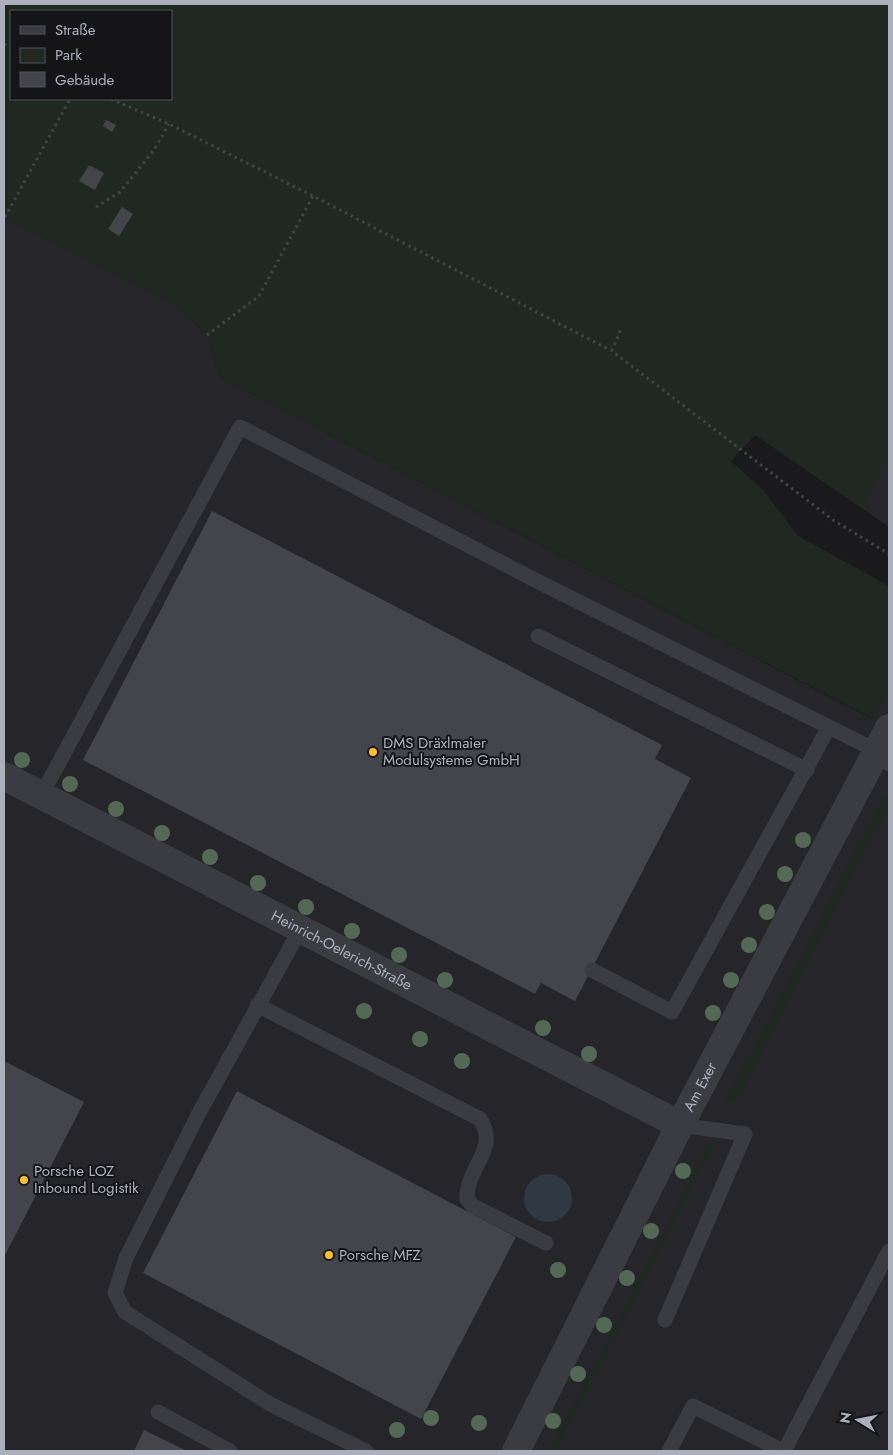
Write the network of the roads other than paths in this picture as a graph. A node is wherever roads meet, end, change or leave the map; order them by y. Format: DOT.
graph roads {
  1 [pos="538,636"];
  2 [pos="829,727"];
  3 [pos="885,748"];
  4 [pos="807,770"];
  5 [pos="4,776"];
  6 [pos="41,796"];
  7 [pos="300,930"];
  8 [pos="592,970"];
  9 [pos="257,1005"];
  10 [pos="680,1125"];
  11 [pos="546,1243"];
  12 [pos="889,1251"];
  13 [pos="665,1320"];
  14 [pos="158,1412"];
  15 [pos="230,1451"];
  16 [pos="366,1451"];
  17 [pos="516,1451"];
  18 [pos="669,1451"];
  19 [pos="784,1451"];
  1 -- 4 [label="lane"];
  2 -- 3 [label="lane"];
  2 -- 4 [label="lane"];
  2 -- 6 [label="lane"];
  3 -- 10 [label="street, Am Exer"];
  4 -- 8 [label="lane"];
  5 -- 6 [label="street, Heinrich-Oelerich-Straße"];
  6 -- 7 [label="street, Heinrich-Oelerich-Straße"];
  7 -- 9 [label="lane"];
  7 -- 10 [label="street, Heinrich-Oelerich-Straße"];
  9 -- 11 [label="lane"];
  9 -- 16 [label="lane"];
  10 -- 13 [label="lane"];
  10 -- 17 [label="street, Am Exer"];
  12 -- 19 [label="lane"];
  14 -- 15 [label="lane"];
  18 -- 19 [label="lane"];
}
